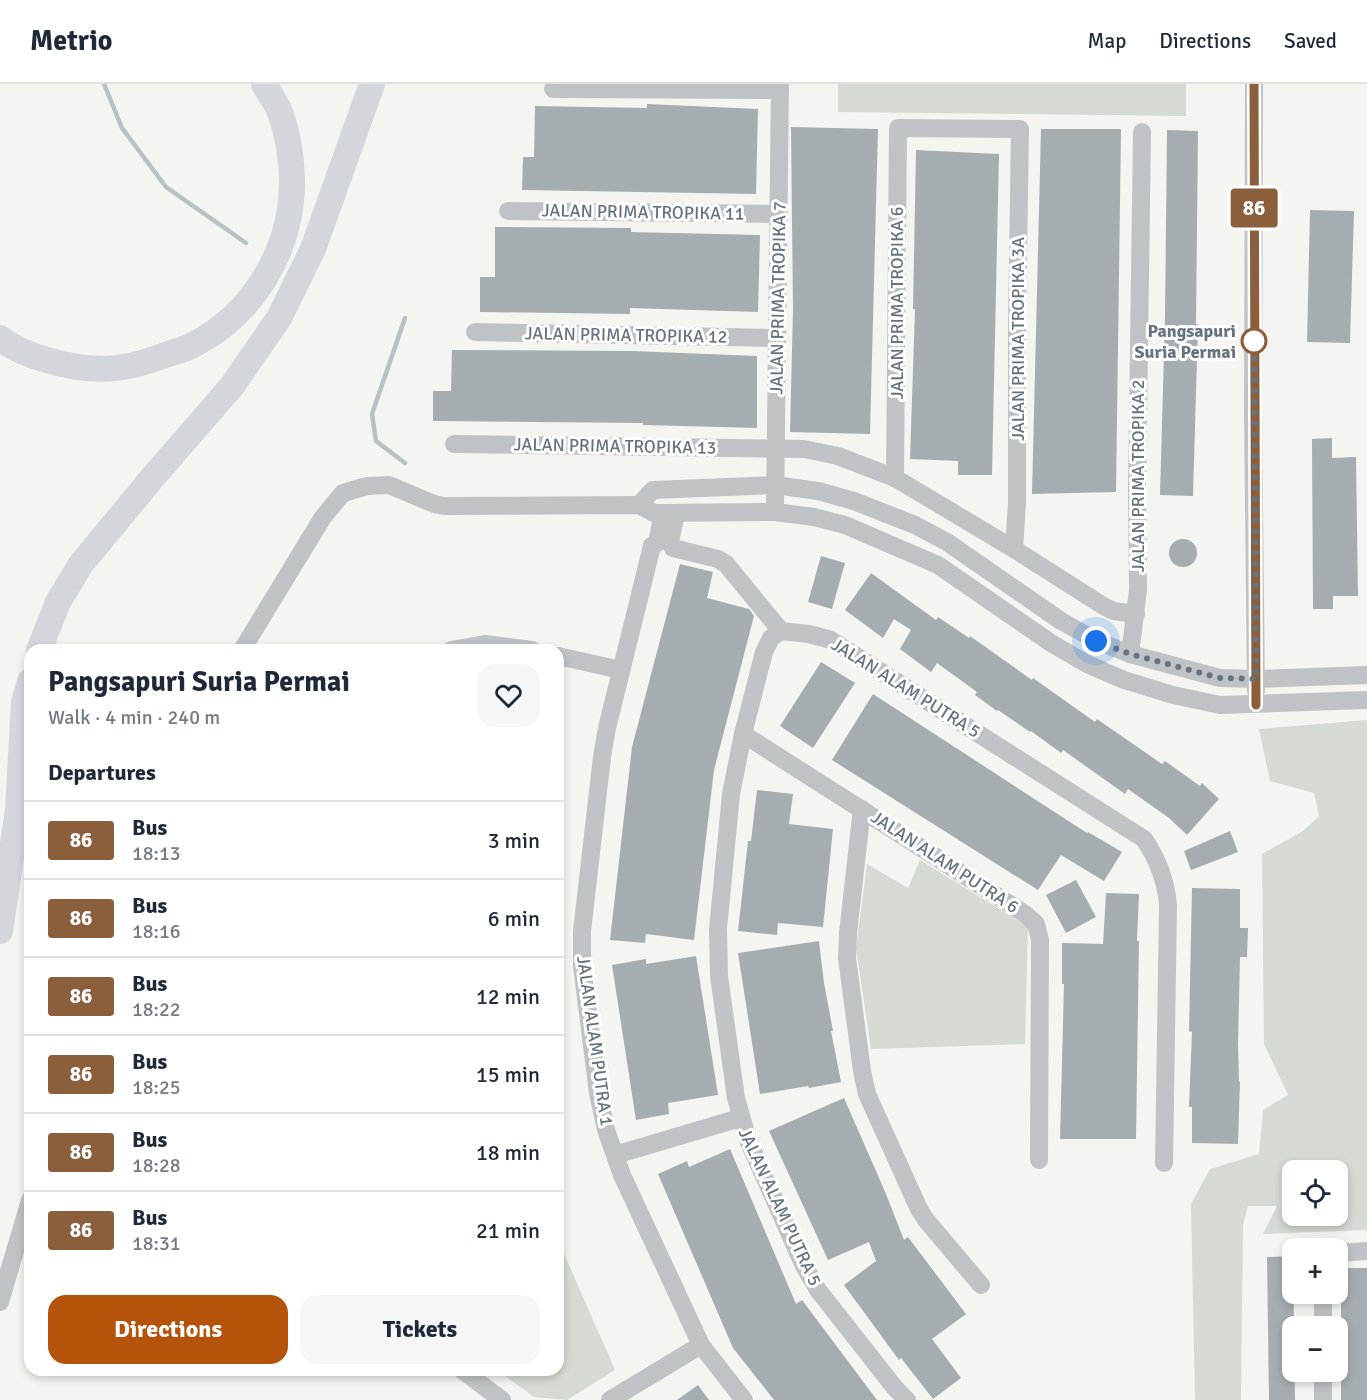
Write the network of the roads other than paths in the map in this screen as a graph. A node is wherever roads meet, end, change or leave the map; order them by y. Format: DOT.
graph roads {
  1 [pos="264,84"];
  2 [pos="372,84"];
  3 [pos="1254,84"];
  4 [pos="780,87"];
  5 [pos="553,89"];
  6 [pos="1020,129"];
  7 [pos="1142,132"];
  8 [pos="508,211"];
  9 [pos="779,214"];
  10 [pos="475,332"];
  11 [pos="0,338"];
  12 [pos="777,338"];
  13 [pos="454,444"];
  14 [pos="776,448"];
  15 [pos="895,478"];
  16 [pos="775,485"];
  17 [pos="658,511"];
  18 [pos="775,512"];
  19 [pos="1014,549"];
  20 [pos="1136,614"];
  21 [pos="781,630"];
  22 [pos="41,644"];
  23 [pos="246,644"];
  24 [pos="1131,647"];
  25 [pos="564,657"];
  26 [pos="621,670"];
  27 [pos="1367,675"];
  28 [pos="1256,679"];
  29 [pos="1367,700"];
  30 [pos="24,702"];
  31 [pos="1256,705"];
  32 [pos="743,734"];
  33 [pos="862,810"];
  34 [pos="0,931"];
  35 [pos="740,1118"];
  36 [pos="615,1155"];
  37 [pos="1039,1160"];
  38 [pos="1164,1163"];
  39 [pos="24,1232"];
  40 [pos="1367,1251"];
  41 [pos="1348,1252"];
  42 [pos="981,1285"];
  43 [pos="0,1302"];
  44 [pos="701,1345"];
  45 [pos="470,1376"];
  46 [pos="1323,1382"];
  47 [pos="502,1400"];
  48 [pos="610,1400"];
  49 [pos="744,1400"];
  50 [pos="907,1400"];
  51 [pos="1323,1400"];
  1 -- 11 [label="highway"];
  2 -- 22 [label="highway"];
  3 -- 28 [label="street"];
  4 -- 5 [label="street"];
  4 -- 9 [label="street, JALAN PRIMA TROPIKA 7"];
  6 -- 15 [label="street, JALAN PRIMA TROPIKA 6"];
  6 -- 19 [label="street, JALAN PRIMA TROPIKA 3A"];
  7 -- 20 [label="street, JALAN PRIMA TROPIKA 2"];
  8 -- 9 [label="street, JALAN PRIMA TROPIKA 11"];
  9 -- 12 [label="street, JALAN PRIMA TROPIKA 7"];
  10 -- 12 [label="street, JALAN PRIMA TROPIKA 12"];
  12 -- 14 [label="street, JALAN PRIMA TROPIKA 7"];
  13 -- 14 [label="street, JALAN PRIMA TROPIKA 13"];
  14 -- 15 [label="street, JALAN PRIMA TROPIKA 13"];
  14 -- 16 [label="street, JALAN PRIMA TROPIKA 7"];
  15 -- 19 [label="street, JALAN PRIMA TROPIKA 13"];
  16 -- 17 [label="street"];
  16 -- 18 [label="street, JALAN PRIMA TROPIKA 7"];
  16 -- 24 [label="street"];
  17 -- 18 [label="street"];
  17 -- 21 [label="street"];
  17 -- 23 [label="street"];
  17 -- 26 [label="street, JALAN ALAM PUTRA 1"];
  18 -- 31 [label="street"];
  19 -- 20 [label="street, JALAN PRIMA TROPIKA 13"];
  20 -- 24 [label="street, JALAN PRIMA TROPIKA 2"];
  21 -- 32 [label="street, JALAN ALAM PUTRA 5"];
  21 -- 38 [label="street, JALAN ALAM PUTRA 5"];
  24 -- 28 [label="street"];
  25 -- 26 [label="street"];
  26 -- 36 [label="street, JALAN ALAM PUTRA 1"];
  27 -- 28 [label="street"];
  28 -- 31 [label="street"];
  29 -- 31 [label="street"];
  30 -- 34 [label="highway"];
  32 -- 33 [label="street, JALAN ALAM PUTRA 6"];
  32 -- 35 [label="street, JALAN ALAM PUTRA 5"];
  33 -- 37 [label="street, JALAN ALAM PUTRA 6"];
  33 -- 42 [label="street"];
  35 -- 36 [label="street"];
  35 -- 50 [label="street, JALAN ALAM PUTRA 5"];
  36 -- 44 [label="street, JALAN ALAM PUTRA 1"];
  39 -- 43 [label="street"];
  40 -- 41 [label="street"];
  44 -- 48 [label="street"];
  44 -- 49 [label="street, JALAN ALAM PUTRA 1"];
  45 -- 47 [label="street"];
  46 -- 51 [label="street"];
}
